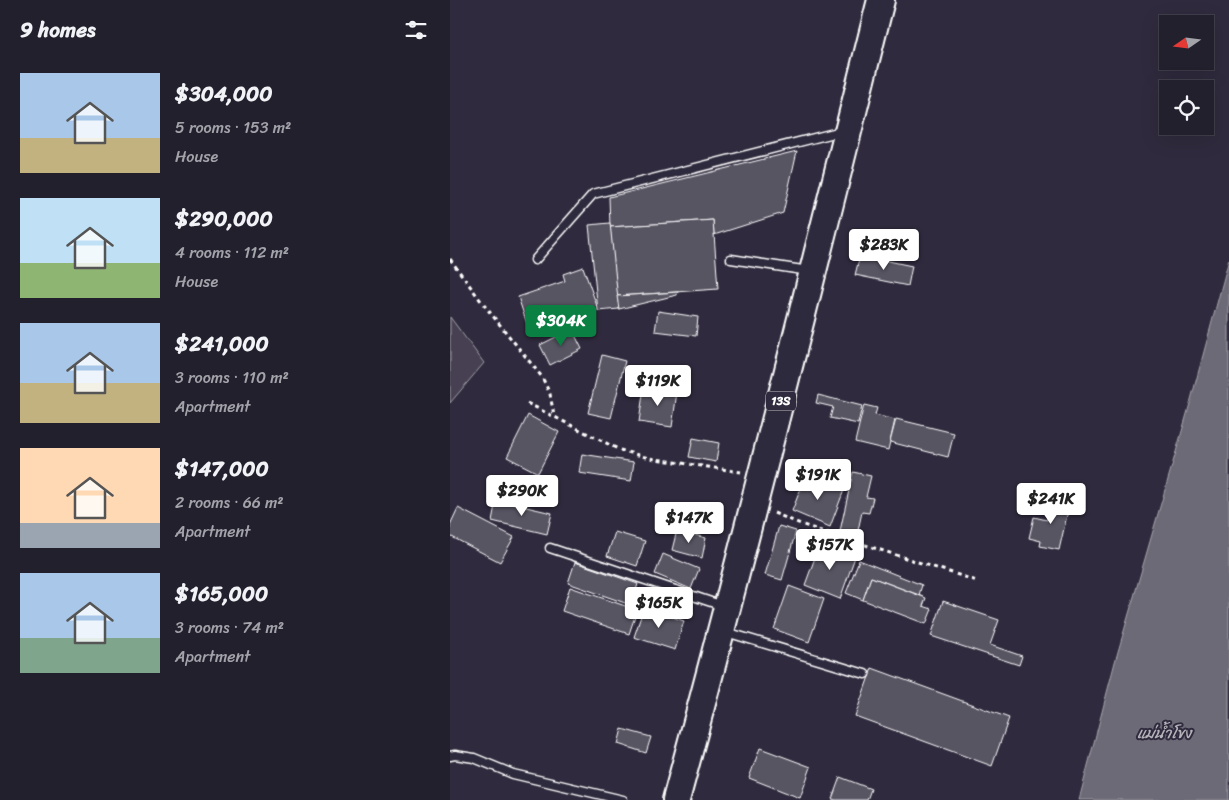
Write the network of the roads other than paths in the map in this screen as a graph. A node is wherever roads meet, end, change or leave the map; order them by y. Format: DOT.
graph roads {
  1 [pos="881,0"];
  2 [pos="849,129"];
  3 [pos="731,259"];
  4 [pos="535,260"];
  5 [pos="814,272"];
  6 [pos="550,548"];
  7 [pos="724,619"];
  8 [pos="865,674"];
  9 [pos="450,756"];
  10 [pos="623,800"];
  11 [pos="676,800"];
  1 -- 2 [label="highway, 13S"];
  2 -- 4 [label="lane"];
  2 -- 5 [label="highway, 13S"];
  3 -- 5 [label="lane"];
  5 -- 7 [label="highway, 13S"];
  6 -- 7 [label="lane"];
  7 -- 8 [label="lane"];
  7 -- 11 [label="highway, 13S"];
  9 -- 10 [label="lane"];
}
